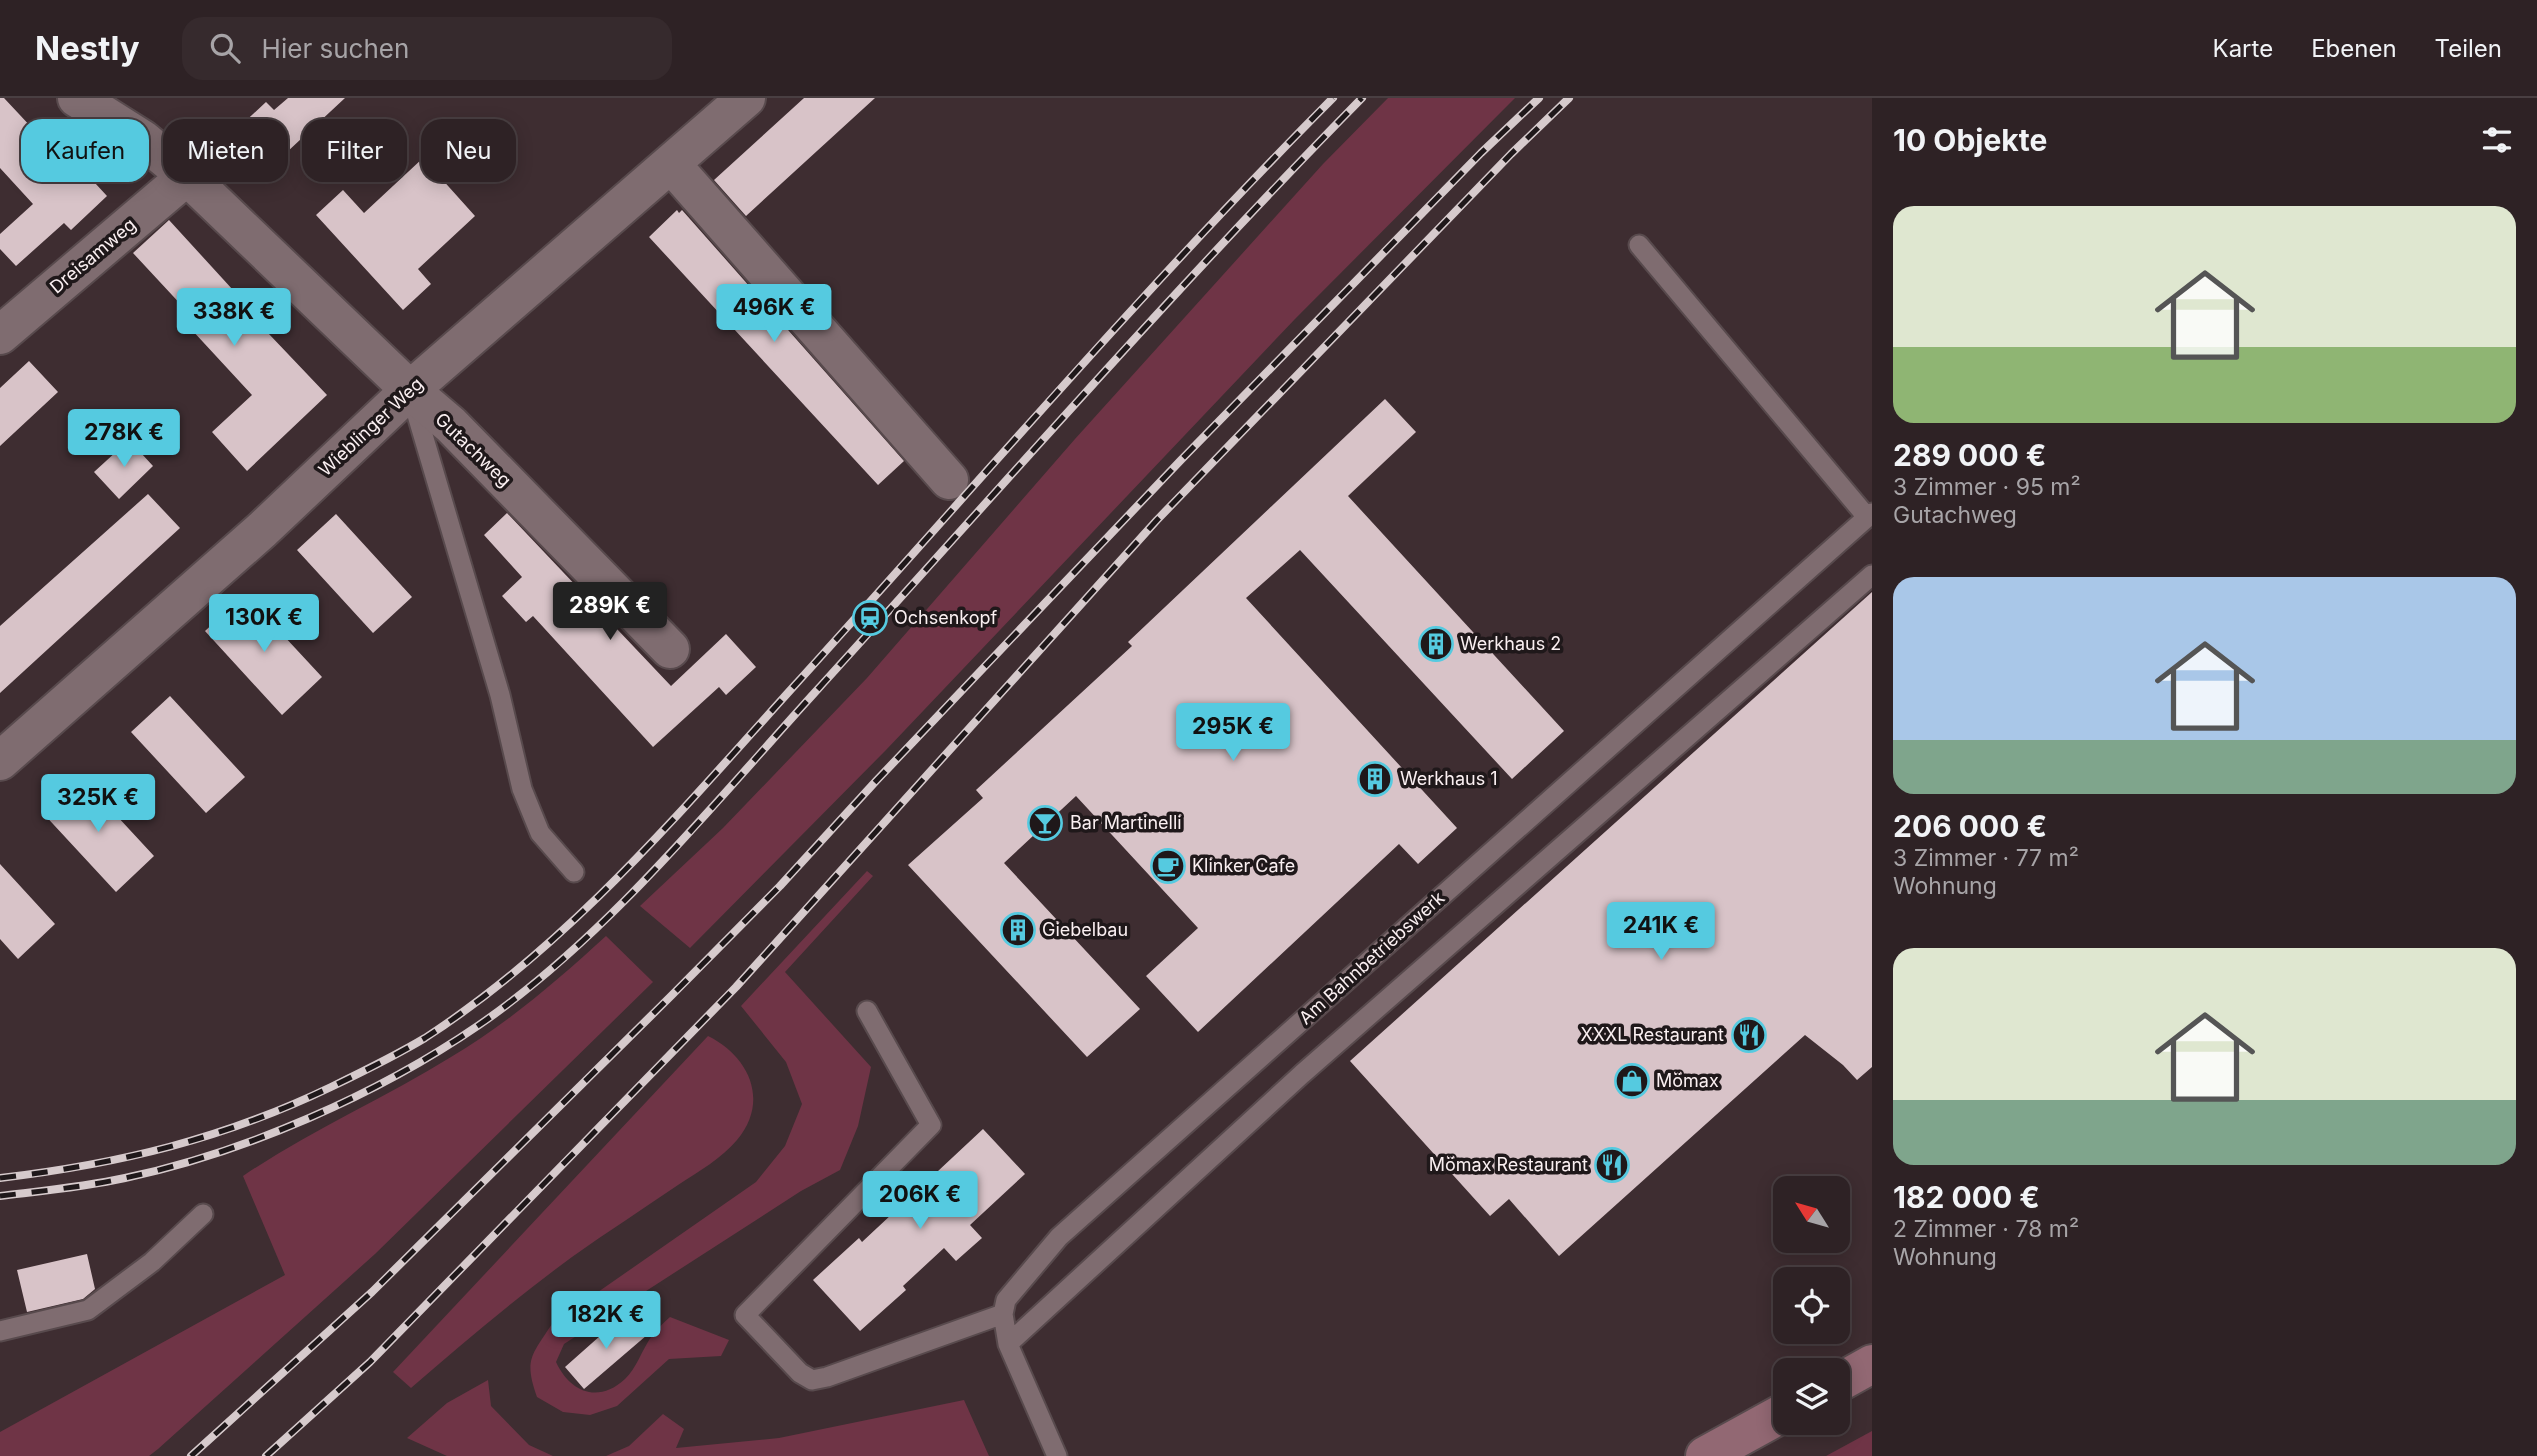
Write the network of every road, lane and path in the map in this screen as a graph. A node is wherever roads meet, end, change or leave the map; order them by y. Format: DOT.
graph roads {
  1 [pos="77,98"];
  2 [pos="746,98"];
  3 [pos="163,156"];
  4 [pos="672,164"];
  5 [pos="180,182"];
  6 [pos="193,182"];
  7 [pos="1639,245"];
  8 [pos="0,335"];
  9 [pos="410,390"];
  10 [pos="949,480"];
  11 [pos="1869,515"];
  12 [pos="1872,575"];
  13 [pos="670,649"];
  14 [pos="0,761"];
  15 [pos="574,872"];
  16 [pos="867,1011"];
  17 [pos="203,1214"];
  18 [pos="1003,1314"];
  19 [pos="0,1331"];
  20 [pos="1008,1345"];
  21 [pos="1872,1364"];
  22 [pos="1850,1376"];
  23 [pos="1773,1419"];
  24 [pos="1057,1456"];
  25 [pos="1705,1456"];
  1 -- 3 [label="street, Gutachweg"];
  2 -- 4 [label="street, Wieblinger Weg"];
  4 -- 9 [label="street, Wieblinger Weg"];
  4 -- 10 [label="street"];
  5 -- 8 [label="street, Dreisamweg"];
  6 -- 9 [label="street, Gutachweg"];
  7 -- 11 [label="lane"];
  9 -- 13 [label="street, Gutachweg"];
  9 -- 14 [label="street, Wieblinger Weg"];
  9 -- 15 [label="lane"];
  11 -- 18 [label="lane, Am Bahnbetriebswerk"];
  12 -- 20 [label="lane"];
  16 -- 18 [label="lane"];
  17 -- 19 [label="lane"];
  18 -- 20 [label="lane"];
  20 -- 24 [label="lane"];
  21 -- 22 [label="street"];
  23 -- 25 [label="street"];
}
